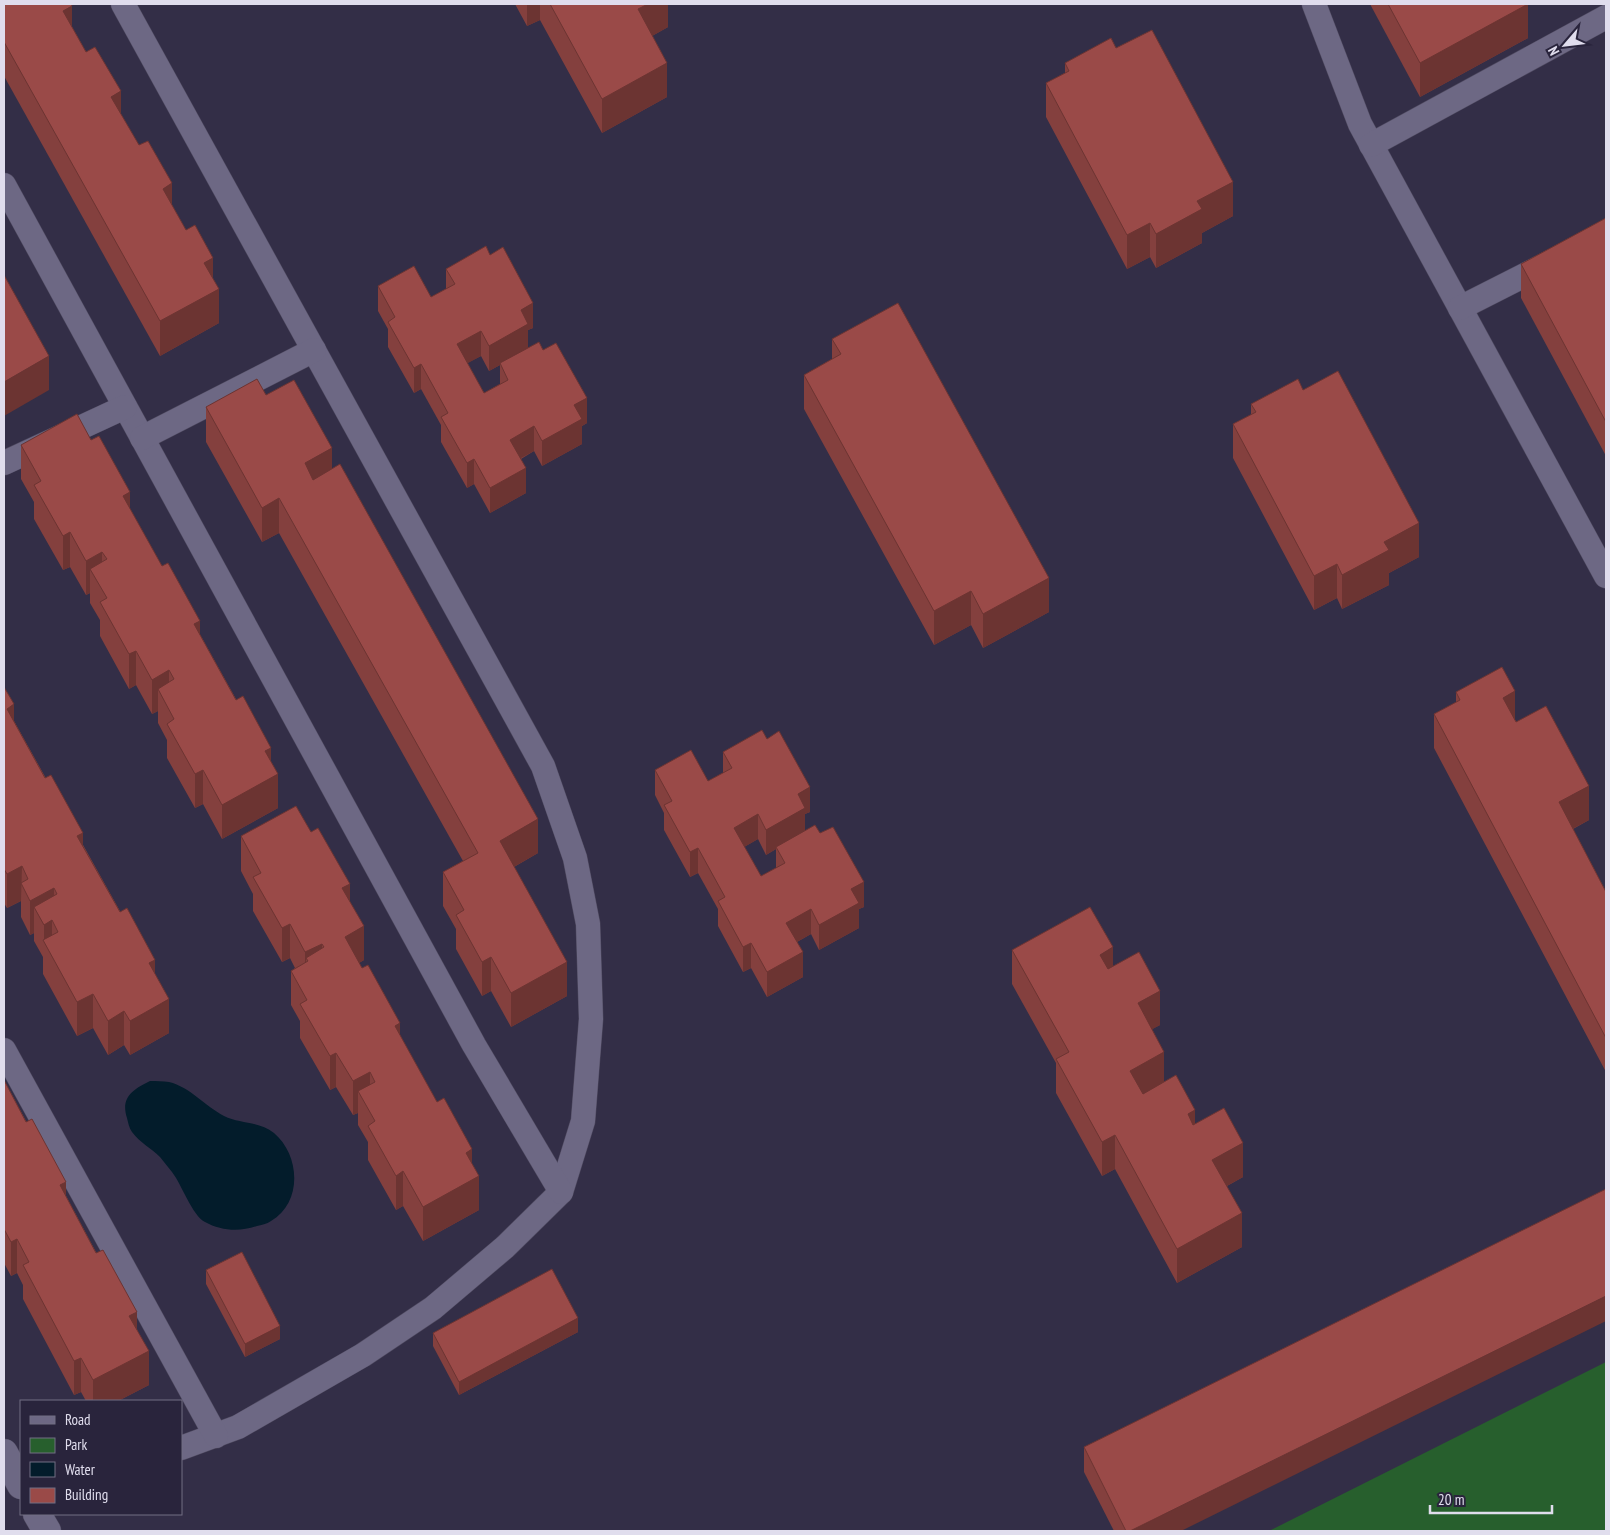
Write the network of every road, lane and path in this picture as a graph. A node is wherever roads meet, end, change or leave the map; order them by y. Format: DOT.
graph roads {
  1 [pos="123,4"];
  2 [pos="1314,4"];
  3 [pos="1606,17"];
  4 [pos="1371,145"];
  5 [pos="4,186"];
  6 [pos="1606,234"];
  7 [pos="1460,308"];
  8 [pos="314,350"];
  9 [pos="125,407"];
  10 [pos="142,438"];
  11 [pos="4,463"];
  12 [pos="1606,576"];
  13 [pos="4,1050"];
  14 [pos="561,1192"];
  15 [pos="216,1436"];
  16 [pos="182,1448"];
  17 [pos="4,1453"];
  18 [pos="20,1483"];
  19 [pos="38,1515"];
  20 [pos="47,1531"];
  1 -- 8 [label="lane"];
  2 -- 4 [label="lane"];
  3 -- 4 [label="lane"];
  4 -- 7 [label="lane"];
  5 -- 9 [label="lane"];
  6 -- 7 [label="lane"];
  7 -- 12 [label="lane"];
  8 -- 10 [label="lane"];
  8 -- 14 [label="lane"];
  9 -- 10 [label="lane"];
  9 -- 11 [label="lane"];
  10 -- 14 [label="lane"];
  13 -- 15 [label="lane"];
  14 -- 15 [label="lane"];
  15 -- 16 [label="lane"];
  17 -- 18 [label="street"];
  19 -- 20 [label="street"];
}
